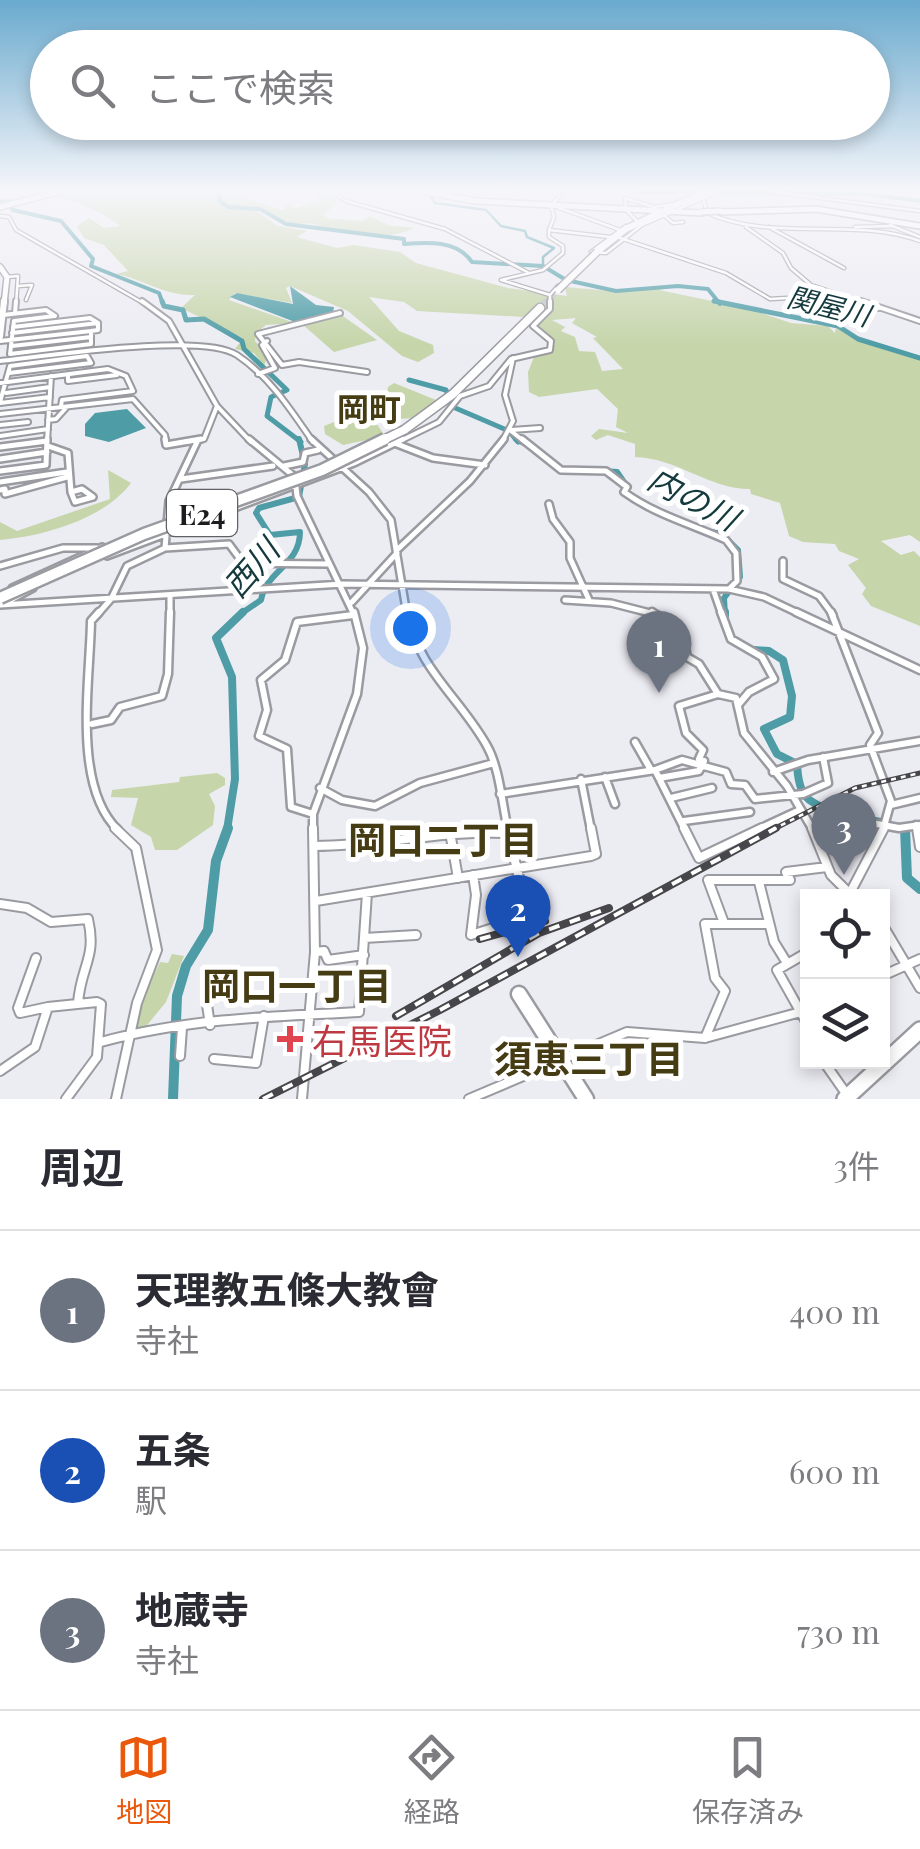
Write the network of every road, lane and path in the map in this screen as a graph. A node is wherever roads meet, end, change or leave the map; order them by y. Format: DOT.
graph roads {
  1 [pos="45,243"];
  2 [pos="472,243"];
  3 [pos="557,243"];
  4 [pos="604,243"];
  5 [pos="609,243"];
  6 [pos="617,243"];
  7 [pos="635,243"];
  8 [pos="769,243"];
  9 [pos="798,243"];
  10 [pos="595,252"];
  11 [pos="0,267"];
  12 [pos="844,268"];
  13 [pos="529,273"];
  14 [pos="5,282"];
  15 [pos="18,286"];
  16 [pos="554,293"];
  17 [pos="26,300"];
  18 [pos="16,302"];
  19 [pos="540,308"];
  20 [pos="880,308"];
  21 [pos="32,311"];
  22 [pos="340,313"];
  23 [pos="15,314"];
  24 [pos="1,315"];
  25 [pos="54,316"];
  26 [pos="920,321"];
  27 [pos="61,328"];
  28 [pos="91,334"];
  29 [pos="12,337"];
  30 [pos="0,339"];
  31 [pos="267,341"];
  32 [pos="186,347"];
  33 [pos="0,361"];
  34 [pos="511,361"];
  35 [pos="51,368"];
  36 [pos="367,372"];
  37 [pos="9,373"];
  38 [pos="68,374"];
  39 [pos="122,374"];
  40 [pos="258,374"];
  41 [pos="51,376"];
  42 [pos="110,376"];
  43 [pos="94,378"];
  44 [pos="78,380"];
  45 [pos="0,382"];
  46 [pos="8,382"];
  47 [pos="50,387"];
  48 [pos="6,393"];
  49 [pos="112,394"];
  50 [pos="94,396"];
  51 [pos="50,398"];
  52 [pos="77,398"];
  53 [pos="0,402"];
  54 [pos="68,405"];
  55 [pos="61,406"];
  56 [pos="217,406"];
  57 [pos="49,408"];
  58 [pos="28,411"];
  59 [pos="0,414"];
  60 [pos="48,420"];
  61 [pos="28,422"];
  62 [pos="0,425"];
  63 [pos="540,428"];
  64 [pos="48,429"];
  65 [pos="27,432"];
  66 [pos="510,432"];
  67 [pos="0,436"];
  68 [pos="197,442"];
  69 [pos="393,444"];
  70 [pos="47,446"];
  71 [pos="0,447"];
  72 [pos="318,450"];
  73 [pos="327,457"];
  74 [pos="0,459"];
  75 [pos="334,462"];
  76 [pos="486,464"];
  77 [pos="276,466"];
  78 [pos="316,469"];
  79 [pos="340,469"];
  80 [pos="3,471"];
  81 [pos="67,474"];
  82 [pos="299,476"];
  83 [pos="180,478"];
  84 [pos="3,485"];
  85 [pos="298,486"];
  86 [pos="71,492"];
  87 [pos="549,504"];
  88 [pos="164,522"];
  89 [pos="164,533"];
  90 [pos="100,548"];
  91 [pos="165,548"];
  92 [pos="397,552"];
  93 [pos="783,561"];
  94 [pos="329,564"];
  95 [pos="0,566"];
  96 [pos="344,584"];
  97 [pos="367,584"];
  98 [pos="402,586"];
  99 [pos="586,588"];
  100 [pos="713,590"];
  101 [pos="732,590"];
  102 [pos="170,596"];
  103 [pos="111,600"];
  104 [pos="565,600"];
  105 [pos="589,600"];
  106 [pos="0,601"];
  107 [pos="352,602"];
  108 [pos="354,615"];
  109 [pos="842,633"];
  110 [pos="920,670"];
  111 [pos="718,694"];
  112 [pos="738,706"];
  113 [pos="91,724"];
  114 [pos="920,741"];
  115 [pos="636,742"];
  116 [pos="875,752"];
  117 [pos="823,756"];
  118 [pos="702,760"];
  119 [pos="495,762"];
  120 [pos="654,772"];
  121 [pos="773,772"];
  122 [pos="604,776"];
  123 [pos="581,779"];
  124 [pos="320,788"];
  125 [pos="712,788"];
  126 [pos="500,794"];
  127 [pos="797,794"];
  128 [pos="670,798"];
  129 [pos="920,798"];
  130 [pos="615,804"];
  131 [pos="891,805"];
  132 [pos="800,810"];
  133 [pos="750,812"];
  134 [pos="313,814"];
  135 [pos="838,817"];
  136 [pos="682,821"];
  137 [pos="888,825"];
  138 [pos="918,825"];
  139 [pos="450,832"];
  140 [pos="508,834"];
  141 [pos="315,846"];
  142 [pos="920,848"];
  143 [pos="827,867"];
  144 [pos="516,868"];
  145 [pos="473,875"];
  146 [pos="458,878"];
  147 [pos="759,881"];
  148 [pos="520,882"];
  149 [pos="847,889"];
  150 [pos="854,889"];
  151 [pos="530,892"];
  152 [pos="367,893"];
  153 [pos="514,893"];
  154 [pos="316,901"];
  155 [pos="0,904"];
  156 [pos="724,923"];
  157 [pos="769,924"];
  158 [pos="496,927"];
  159 [pos="416,935"];
  160 [pos="364,938"];
  161 [pos="890,938"];
  162 [pos="315,952"];
  163 [pos="364,954"];
  164 [pos="800,956"];
  165 [pos="36,958"];
  166 [pos="920,959"];
  167 [pos="787,963"];
  168 [pos="906,966"];
  169 [pos="890,973"];
  170 [pos="920,988"];
  171 [pos="519,994"];
  172 [pos="206,998"];
  173 [pos="78,1003"];
  174 [pos="800,1005"];
  175 [pos="48,1007"];
  176 [pos="800,1012"];
  177 [pos="310,1014"];
  178 [pos="264,1016"];
  179 [pos="210,1024"];
  180 [pos="181,1028"];
  181 [pos="920,1030"];
  182 [pos="132,1033"];
  183 [pos="706,1038"];
  184 [pos="101,1042"];
  185 [pos="180,1056"];
  186 [pos="214,1059"];
  187 [pos="561,1059"];
  188 [pos="829,1069"];
  189 [pos="0,1071"];
  190 [pos="489,1095"];
  191 [pos="848,1098"];
  192 [pos="66,1099"];
  193 [pos="116,1099"];
  194 [pos="302,1099"];
  195 [pos="469,1099"];
  196 [pos="586,1099"];
  1 -- 32 [label="street"];
  2 -- 13 [label="street"];
  3 -- 13 [label="street"];
  4 -- 10 [label="street"];
  5 -- 10 [label="highway"];
  6 -- 10 [label="street"];
  7 -- 20 [label="street"];
  8 -- 20 [label="street"];
  9 -- 12 [label="street"];
  10 -- 16 [label="highway, bridge"];
  10 -- 16 [label="street, bridge"];
  11 -- 14 [label="main road"];
  13 -- 16 [label="street"];
  14 -- 15 [label="street"];
  14 -- 24 [label="main road"];
  15 -- 17 [label="street"];
  15 -- 18 [label="street"];
  16 -- 34 [label="street"];
  17 -- 18 [label="street"];
  17 -- 21 [label="street"];
  18 -- 23 [label="street"];
  19 -- 106 [label="highway, E24, bridge"];
  20 -- 26 [label="street"];
  21 -- 23 [label="street"];
  21 -- 25 [label="street"];
  22 -- 31 [label="street"];
  23 -- 24 [label="street"];
  24 -- 30 [label="main road"];
  25 -- 27 [label="street"];
  25 -- 29 [label="street"];
  27 -- 28 [label="street"];
  27 -- 28 [label="street"];
  27 -- 29 [label="street"];
  27 -- 29 [label="street"];
  28 -- 29 [label="street"];
  29 -- 30 [label="street"];
  31 -- 36 [label="street"];
  31 -- 40 [label="street"];
  32 -- 33 [label="street"];
  32 -- 40 [label="street"];
  32 -- 56 [label="street"];
  34 -- 66 [label="street"];
  34 -- 69 [label="street"];
  35 -- 37 [label="street"];
  35 -- 37 [label="street"];
  35 -- 41 [label="street"];
  37 -- 46 [label="street"];
  38 -- 39 [label="street"];
  38 -- 41 [label="street"];
  38 -- 44 [label="street"];
  39 -- 42 [label="street"];
  39 -- 49 [label="street"];
  40 -- 72 [label="street"];
  41 -- 46 [label="street"];
  41 -- 47 [label="street"];
  42 -- 43 [label="street"];
  42 -- 49 [label="street"];
  43 -- 44 [label="street"];
  43 -- 50 [label="street"];
  44 -- 52 [label="street"];
  45 -- 46 [label="street"];
  46 -- 48 [label="street"];
  47 -- 48 [label="street"];
  47 -- 51 [label="street"];
  48 -- 53 [label="street"];
  49 -- 50 [label="street"];
  50 -- 52 [label="street"];
  51 -- 53 [label="street"];
  51 -- 57 [label="street"];
  52 -- 55 [label="street"];
  54 -- 55 [label="street"];
  54 -- 60 [label="street"];
  54 -- 68 [label="street"];
  55 -- 57 [label="street"];
  56 -- 68 [label="street"];
  56 -- 77 [label="street"];
  57 -- 58 [label="street"];
  57 -- 60 [label="street"];
  58 -- 59 [label="street"];
  58 -- 61 [label="street"];
  60 -- 64 [label="street"];
  61 -- 62 [label="street"];
  61 -- 65 [label="street"];
  63 -- 66 [label="street"];
  64 -- 65 [label="street"];
  64 -- 70 [label="street"];
  65 -- 67 [label="street"];
  66 -- 76 [label="street"];
  66 -- 101 [label="street"];
  68 -- 83 [label="street"];
  69 -- 73 [label="street"];
  69 -- 76 [label="street"];
  69 -- 79 [label="street"];
  70 -- 71 [label="street"];
  70 -- 74 [label="street"];
  70 -- 80 [label="street"];
  70 -- 81 [label="street"];
  72 -- 73 [label="street"];
  72 -- 77 [label="street"];
  73 -- 75 [label="street"];
  75 -- 78 [label="street"];
  75 -- 79 [label="street"];
  76 -- 92 [label="street"];
  77 -- 82 [label="street"];
  77 -- 83 [label="street"];
  78 -- 79 [label="street"];
  78 -- 82 [label="street, bridge"];
  79 -- 85 [label="street"];
  79 -- 92 [label="street"];
  80 -- 84 [label="street"];
  81 -- 84 [label="street"];
  81 -- 84 [label="street"];
  81 -- 86 [label="street"];
  82 -- 85 [label="street"];
  82 -- 88 [label="street"];
  83 -- 88 [label="street"];
  85 -- 89 [label="street"];
  85 -- 94 [label="street"];
  87 -- 99 [label="street"];
  88 -- 89 [label="street"];
  88 -- 90 [label="street"];
  89 -- 91 [label="street"];
  89 -- 106 [label="street"];
  90 -- 95 [label="street"];
  90 -- 106 [label="street"];
  91 -- 94 [label="street"];
  91 -- 103 [label="street"];
  92 -- 97 [label="street"];
  92 -- 98 [label="street"];
  93 -- 109 [label="street"];
  94 -- 96 [label="street"];
  96 -- 97 [label="street"];
  96 -- 102 [label="street"];
  96 -- 107 [label="street"];
  97 -- 98 [label="street"];
  97 -- 107 [label="street"];
  98 -- 99 [label="street"];
  98 -- 119 [label="street"];
  99 -- 100 [label="street"];
  99 -- 105 [label="street"];
  100 -- 101 [label="street"];
  100 -- 112 [label="street"];
  101 -- 109 [label="street"];
  102 -- 103 [label="street"];
  102 -- 113 [label="street"];
  103 -- 106 [label="street"];
  103 -- 113 [label="street"];
  104 -- 105 [label="street"];
  105 -- 111 [label="street"];
  107 -- 108 [label="street"];
  108 -- 124 [label="street"];
  108 -- 134 [label="street"];
  109 -- 110 [label="street"];
  109 -- 116 [label="street"];
  111 -- 112 [label="street"];
  111 -- 118 [label="street"];
  112 -- 121 [label="street"];
  113 -- 182 [label="street"];
  114 -- 116 [label="street"];
  115 -- 120 [label="street"];
  116 -- 117 [label="street"];
  116 -- 131 [label="street"];
  117 -- 121 [label="street"];
  117 -- 127 [label="street"];
  118 -- 120 [label="street"];
  118 -- 120 [label="street"];
  118 -- 127 [label="street"];
  119 -- 124 [label="street"];
  119 -- 126 [label="street"];
  120 -- 122 [label="street"];
  120 -- 128 [label="street"];
  121 -- 127 [label="street"];
  122 -- 123 [label="street"];
  122 -- 130 [label="street"];
  123 -- 126 [label="street"];
  123 -- 144 [label="street"];
  124 -- 134 [label="street"];
  125 -- 128 [label="street"];
  126 -- 140 [label="street"];
  127 -- 132 [label="street"];
  128 -- 136 [label="street"];
  129 -- 131 [label="street"];
  131 -- 137 [label="street"];
  132 -- 136 [label="street"];
  132 -- 143 [label="street"];
  133 -- 136 [label="street"];
  134 -- 141 [label="street"];
  135 -- 137 [label="street"];
  137 -- 138 [label="street"];
  137 -- 150 [label="street"];
  138 -- 142 [label="street"];
  139 -- 140 [label="street"];
  139 -- 141 [label="street"];
  139 -- 146 [label="street"];
  140 -- 144 [label="street"];
  141 -- 154 [label="street"];
  143 -- 147 [label="street"];
  143 -- 149 [label="street"];
  144 -- 145 [label="street"];
  144 -- 148 [label="street"];
  145 -- 146 [label="street"];
  145 -- 158 [label="street"];
  146 -- 152 [label="street"];
  147 -- 156 [label="street"];
  147 -- 157 [label="street"];
  148 -- 151 [label="street"];
  148 -- 153 [label="street"];
  151 -- 153 [label="street"];
  151 -- 153 [label="street"];
  152 -- 154 [label="street"];
  152 -- 160 [label="street"];
  154 -- 162 [label="street"];
  155 -- 173 [label="street"];
  156 -- 157 [label="street"];
  156 -- 183 [label="street"];
  157 -- 167 [label="street"];
  159 -- 160 [label="street"];
  160 -- 163 [label="street"];
  161 -- 168 [label="street"];
  162 -- 163 [label="street"];
  162 -- 177 [label="street"];
  163 -- 177 [label="street"];
  164 -- 167 [label="street"];
  165 -- 175 [label="street"];
  166 -- 168 [label="street"];
  167 -- 174 [label="street"];
  168 -- 169 [label="street"];
  168 -- 170 [label="street"];
  171 -- 187 [label="main road"];
  172 -- 179 [label="street"];
  173 -- 175 [label="street"];
  173 -- 184 [label="street"];
  175 -- 189 [label="street"];
  176 -- 183 [label="street"];
  177 -- 178 [label="street"];
  177 -- 194 [label="street"];
  178 -- 179 [label="street"];
  178 -- 186 [label="street"];
  179 -- 180 [label="street"];
  180 -- 182 [label="street"];
  180 -- 185 [label="street"];
  181 -- 191 [label="highway"];
  182 -- 184 [label="street"];
  182 -- 193 [label="street"];
  183 -- 187 [label="street"];
  184 -- 192 [label="street"];
  187 -- 190 [label="street"];
  187 -- 196 [label="main road"];
  188 -- 191 [label="street"];
  190 -- 195 [label="street"];
}
